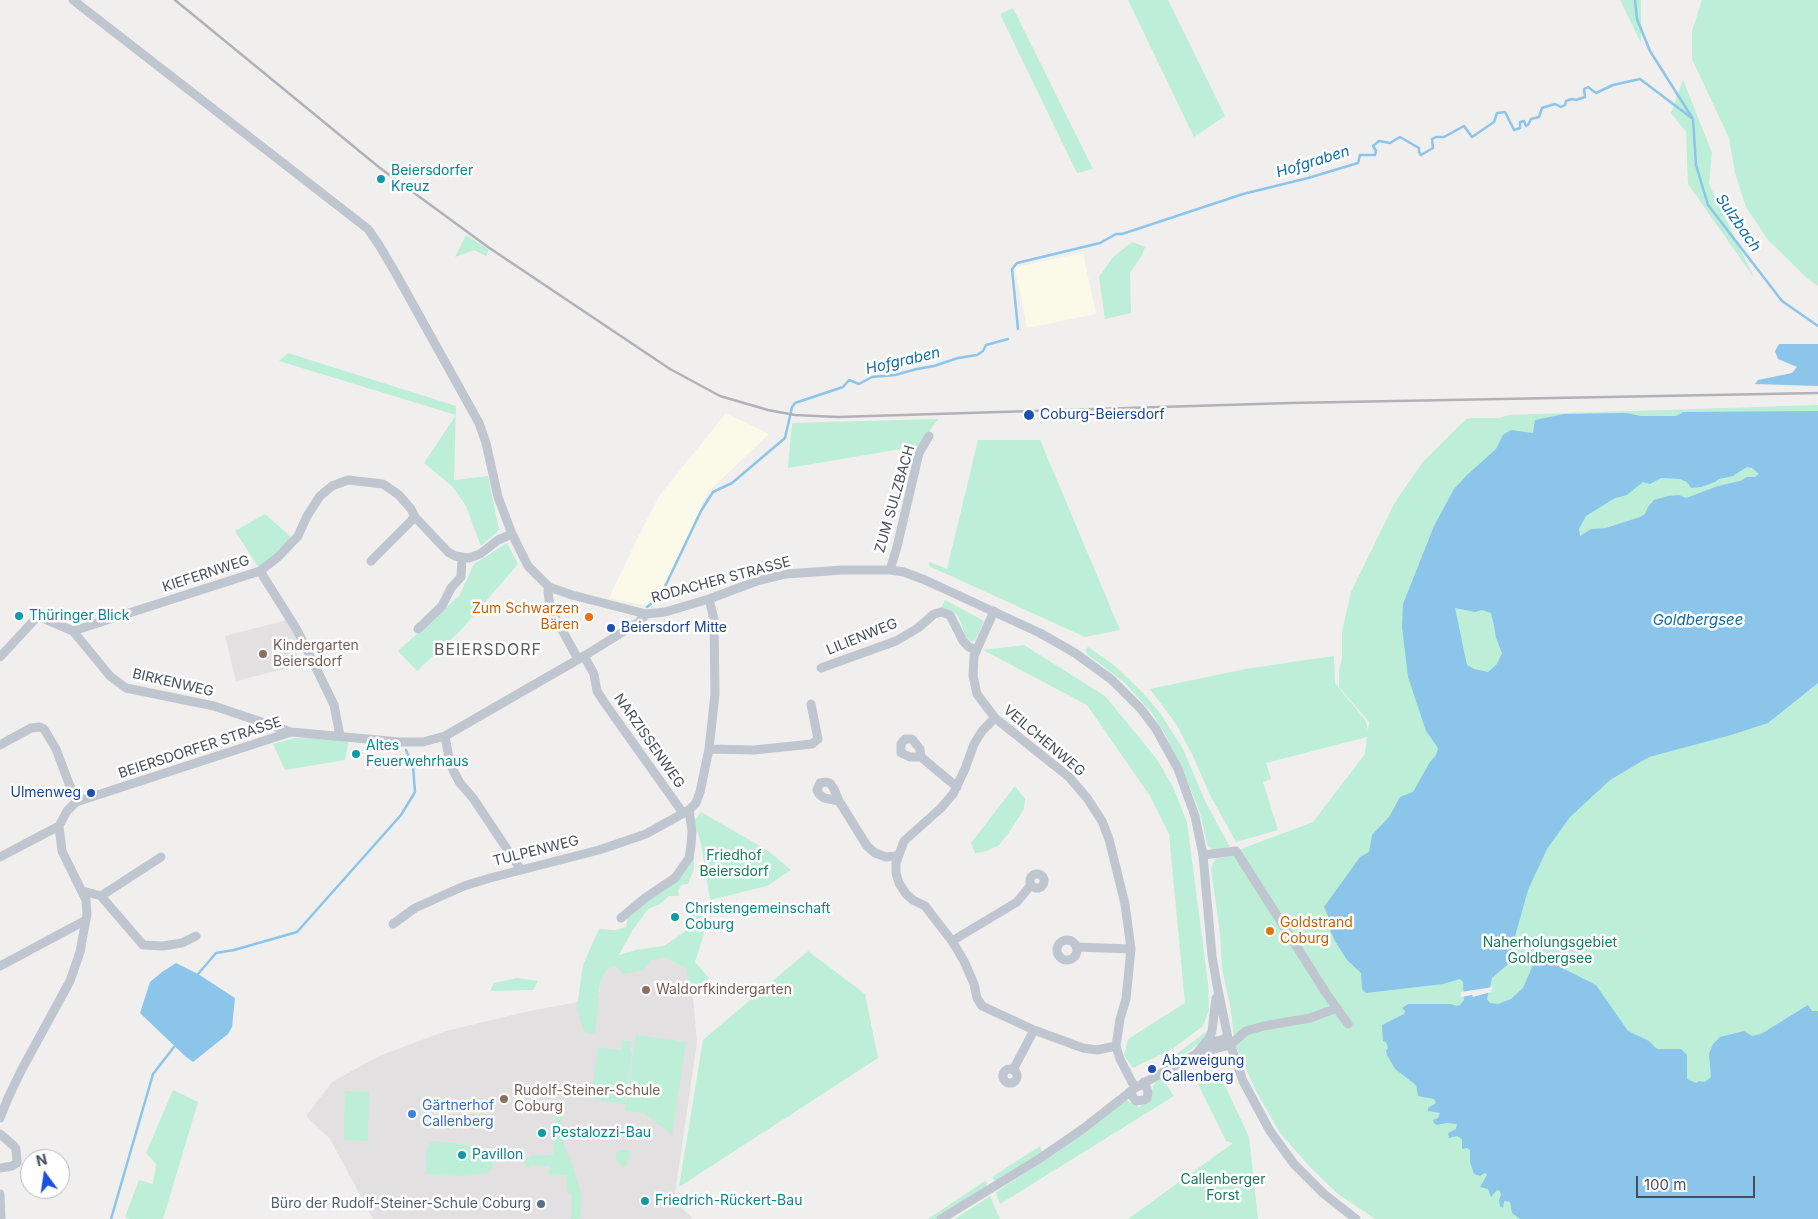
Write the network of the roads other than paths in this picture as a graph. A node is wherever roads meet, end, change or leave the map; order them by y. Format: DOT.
graph roads {
  1 [pos="73,0"];
  2 [pos="929,436"];
  3 [pos="415,517"];
  4 [pos="512,534"];
  5 [pos="462,558"];
  6 [pos="371,562"];
  7 [pos="890,570"];
  8 [pos="260,571"];
  9 [pos="549,587"];
  10 [pos="709,599"];
  11 [pos="994,611"];
  12 [pos="646,614"];
  13 [pos="418,629"];
  14 [pos="73,631"];
  15 [pos="976,650"];
  16 [pos="581,657"];
  17 [pos="0,658"];
  18 [pos="821,668"];
  19 [pos="810,704"];
  20 [pos="995,718"];
  21 [pos="291,732"];
  22 [pos="340,736"];
  23 [pos="445,736"];
  24 [pos="0,745"];
  25 [pos="709,749"];
  26 [pos="921,757"];
  27 [pos="957,787"];
  28 [pos="839,801"];
  29 [pos="76,802"];
  30 [pos="686,811"];
  31 [pos="59,826"];
  32 [pos="1203,855"];
  33 [pos="161,856"];
  34 [pos="897,856"];
  35 [pos="0,857"];
  36 [pos="521,870"];
  37 [pos="1031,885"];
  38 [pos="83,891"];
  39 [pos="101,896"];
  40 [pos="621,918"];
  41 [pos="86,920"];
  42 [pos="393,924"];
  43 [pos="196,936"];
  44 [pos="952,941"];
  45 [pos="1076,947"];
  46 [pos="1131,950"];
  47 [pos="0,966"];
  48 [pos="1217,985"];
  49 [pos="1336,1008"];
  50 [pos="1348,1024"];
  51 [pos="1034,1030"];
  52 [pos="1228,1038"];
  53 [pos="1205,1044"];
  54 [pos="1116,1046"];
  55 [pos="1196,1054"];
  56 [pos="1014,1070"];
  57 [pos="1144,1082"];
  58 [pos="1132,1090"];
  59 [pos="1,1114"];
  60 [pos="0,1134"];
  61 [pos="0,1168"];
  62 [pos="0,1195"];
  63 [pos="0,1219"];
  64 [pos="941,1219"];
  65 [pos="1356,1219"];
  1 -- 4 [label="street, RODACHER STRASSE"];
  2 -- 7 [label="street, ZUM SULZBACH"];
  3 -- 5 [label="street, KIEFERNWEG"];
  3 -- 6 [label="street"];
  3 -- 8 [label="street, KIEFERNWEG"];
  4 -- 5 [label="street"];
  4 -- 9 [label="street, RODACHER STRASSE"];
  5 -- 13 [label="street"];
  7 -- 10 [label="street, RODACHER STRASSE"];
  7 -- 11 [label="street, RODACHER STRASSE"];
  8 -- 14 [label="street, KIEFERNWEG"];
  8 -- 22 [label="street"];
  9 -- 12 [label="street, RODACHER STRASSE"];
  9 -- 16 [label="street, NARZISSENWEG"];
  10 -- 12 [label="street, RODACHER STRASSE"];
  10 -- 25 [label="street"];
  11 -- 15 [label="street, VEILCHENWEG"];
  11 -- 32 [label="street, RODACHER STRASSE"];
  12 -- 16 [label="street, BEIERSDORFER STRASSE"];
  14 -- 17 [label="street, BIRKENWEG"];
  14 -- 21 [label="street, BIRKENWEG"];
  15 -- 18 [label="street, LILIENWEG"];
  15 -- 20 [label="street, VEILCHENWEG"];
  16 -- 23 [label="street, BEIERSDORFER STRASSE"];
  16 -- 30 [label="street, NARZISSENWEG"];
  19 -- 25 [label="street"];
  20 -- 27 [label="street"];
  20 -- 46 [label="street, VEILCHENWEG"];
  21 -- 22 [label="street, BEIERSDORFER STRASSE"];
  21 -- 29 [label="street, BEIERSDORFER STRASSE"];
  22 -- 23 [label="street, BEIERSDORFER STRASSE"];
  23 -- 36 [label="street"];
  24 -- 29 [label="street"];
  25 -- 30 [label="street"];
  26 -- 27 [label="street"];
  27 -- 34 [label="street"];
  28 -- 34 [label="street"];
  29 -- 31 [label="street"];
  30 -- 36 [label="street, TULPENWEG"];
  30 -- 40 [label="street"];
  31 -- 35 [label="street"];
  31 -- 38 [label="street"];
  32 -- 48 [label="street, RODACHER STRASSE"];
  32 -- 49 [label="street"];
  33 -- 39 [label="street"];
  34 -- 44 [label="street"];
  36 -- 42 [label="street, TULPENWEG"];
  37 -- 44 [label="street"];
  38 -- 39 [label="street"];
  38 -- 41 [label="street"];
  39 -- 43 [label="street"];
  41 -- 47 [label="street"];
  41 -- 59 [label="street"];
  44 -- 51 [label="street"];
  45 -- 46 [label="street"];
  46 -- 54 [label="street, VEILCHENWEG"];
  48 -- 52 [label="street"];
  48 -- 53 [label="street"];
  49 -- 50 [label="street"];
  49 -- 52 [label="street"];
  51 -- 54 [label="street"];
  51 -- 56 [label="street"];
  52 -- 53 [label="street"];
  52 -- 55 [label="street"];
  52 -- 65 [label="street"];
  53 -- 55 [label="street"];
  54 -- 58 [label="street"];
  55 -- 57 [label="street"];
  57 -- 58 [label="street"];
  57 -- 58 [label="street"];
  58 -- 64 [label="street"];
  60 -- 61 [label="street"];
  62 -- 63 [label="street"];
}
